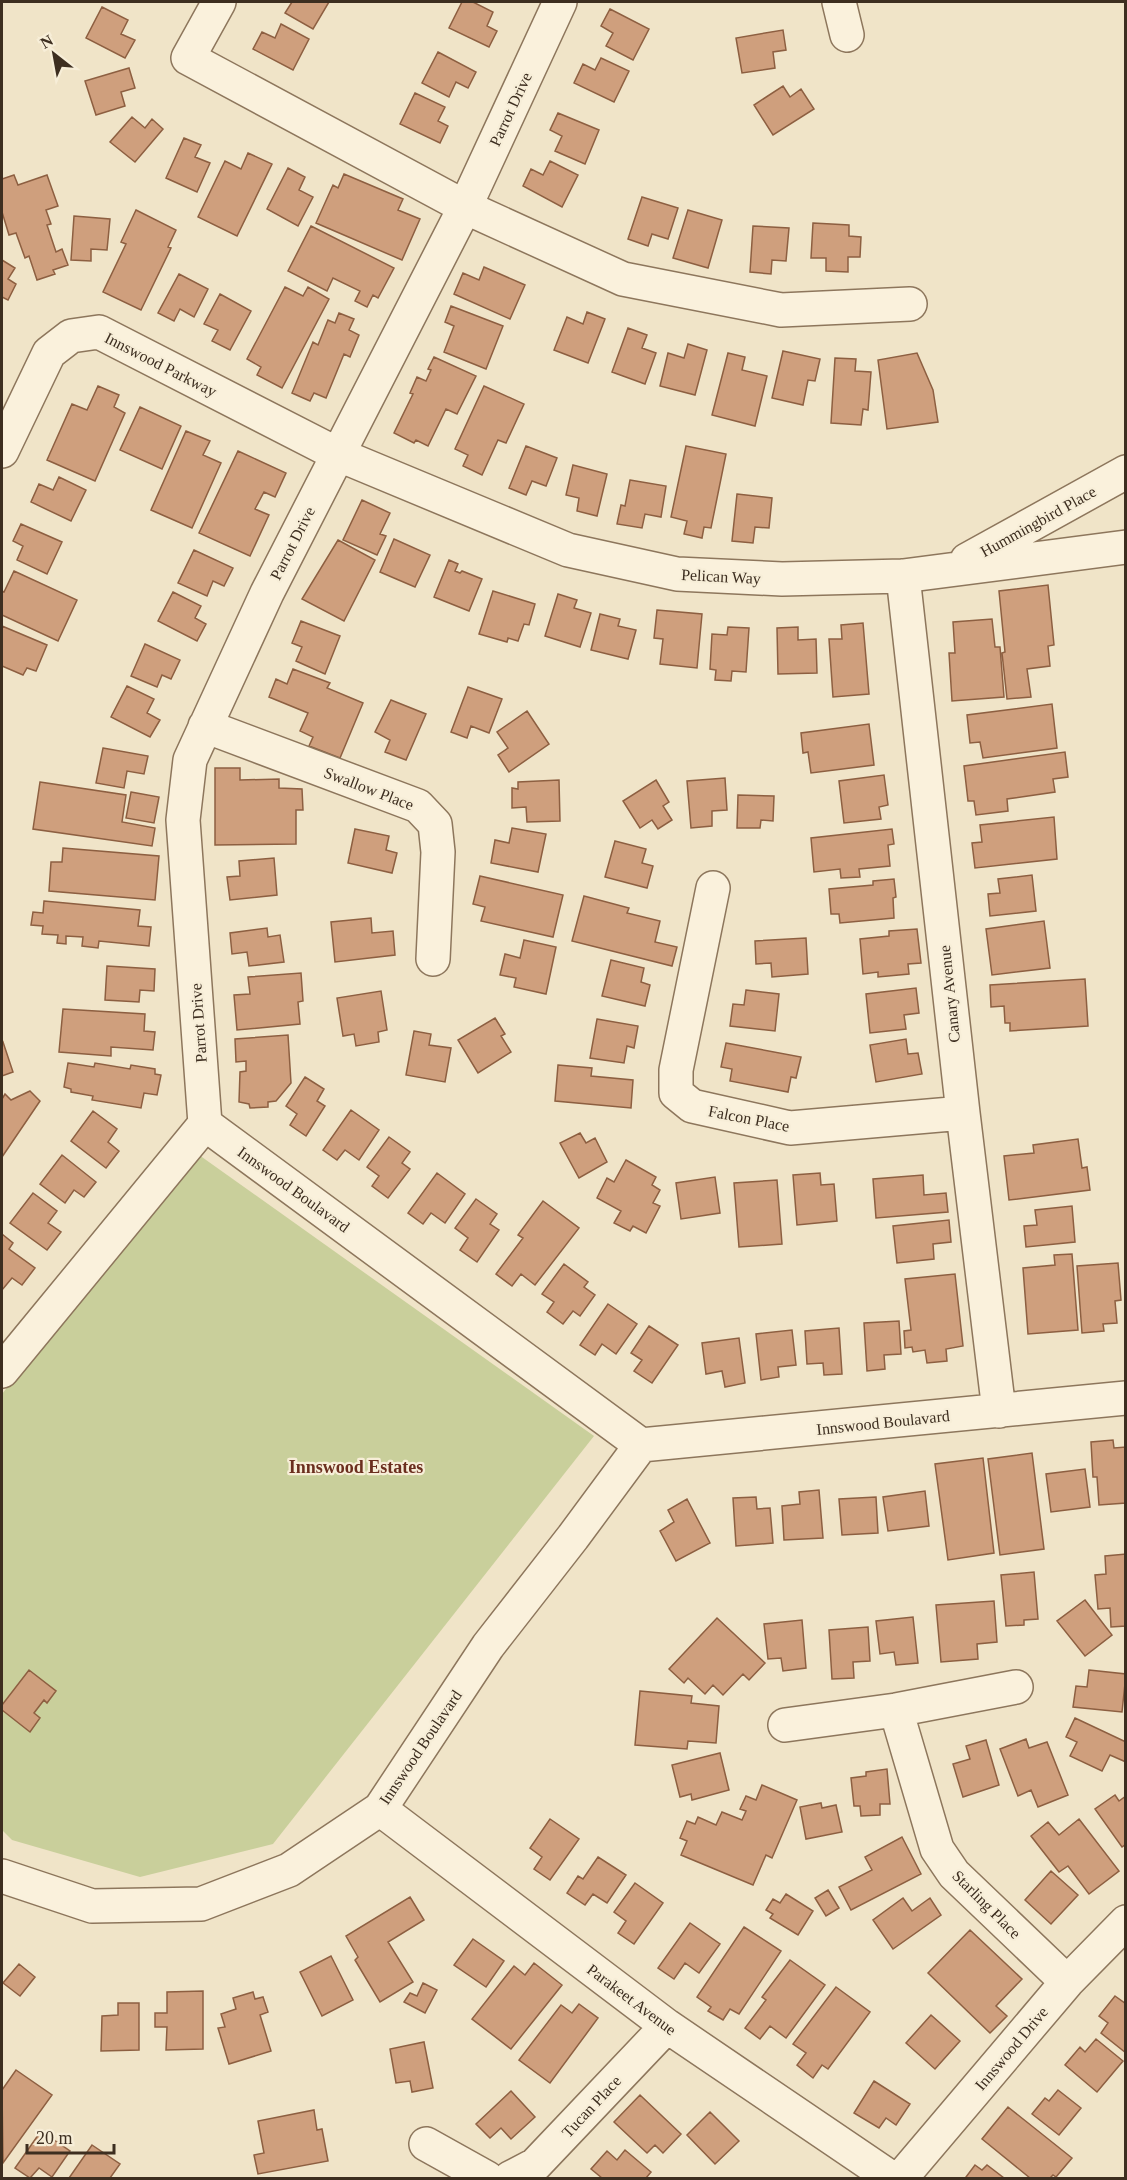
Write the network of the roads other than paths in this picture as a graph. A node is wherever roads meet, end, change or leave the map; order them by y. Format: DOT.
graph roads {
  1 [pos="219,2"];
  2 [pos="560,2"];
  3 [pos="839,2"];
  4 [pos="847,35"];
  5 [pos="465,207"];
  6 [pos="910,304"];
  7 [pos="2,451"];
  8 [pos="337,454"];
  9 [pos="1125,472"];
  10 [pos="1125,547"];
  11 [pos="951,569"];
  12 [pos="903,576"];
  13 [pos="205,726"];
  14 [pos="713,888"];
  15 [pos="433,958"];
  16 [pos="963,1113"];
  17 [pos="205,1124"];
  18 [pos="2,1371"];
  19 [pos="1125,1398"];
  20 [pos="999,1411"];
  21 [pos="641,1446"];
  22 [pos="1016,1687"];
  23 [pos="896,1710"];
  24 [pos="785,1725"];
  25 [pos="380,1809"];
  26 [pos="2,1876"];
  27 [pos="1125,1922"];
  28 [pos="1067,1982"];
  29 [pos="667,2026"];
  30 [pos="426,2144"];
  31 [pos="488,2178"];
  32 [pos="510,2178"];
  33 [pos="891,2178"];
  34 [pos="901,2178"];
  1 -- 5 [label="street"];
  2 -- 5 [label="street, Parrot Drive"];
  3 -- 4 [label="street"];
  5 -- 6 [label="street"];
  5 -- 8 [label="street, Parrot Drive"];
  7 -- 8 [label="street, Innswood Parkway"];
  8 -- 12 [label="street, Pelican Way"];
  8 -- 13 [label="street, Parrot Drive"];
  9 -- 11 [label="street, Hummingbird Place"];
  10 -- 11 [label="street, Pelican Way"];
  11 -- 12 [label="street, Pelican Way"];
  12 -- 16 [label="street, Canary Avenue"];
  13 -- 15 [label="street, Swallow Place"];
  13 -- 17 [label="street, Parrot Drive"];
  14 -- 16 [label="street, Falcon Place"];
  16 -- 20 [label="street, Canary Avenue"];
  17 -- 18 [label="street"];
  17 -- 21 [label="street, Innswood Boulavard"];
  19 -- 20 [label="street, Innswood Boulavard"];
  20 -- 21 [label="street, Innswood Boulavard"];
  21 -- 25 [label="street, Innswood Boulavard"];
  22 -- 23 [label="street"];
  23 -- 24 [label="street"];
  23 -- 28 [label="street, Starling Place"];
  25 -- 26 [label="street, Innswood Boulavard"];
  25 -- 29 [label="street, Parakeet Avenue"];
  27 -- 28 [label="street, Innswood Drive"];
  28 -- 34 [label="street, Innswood Drive"];
  29 -- 32 [label="street, Tucan Place"];
  29 -- 33 [label="street, Parakeet Avenue"];
  30 -- 31 [label="street"];
}
